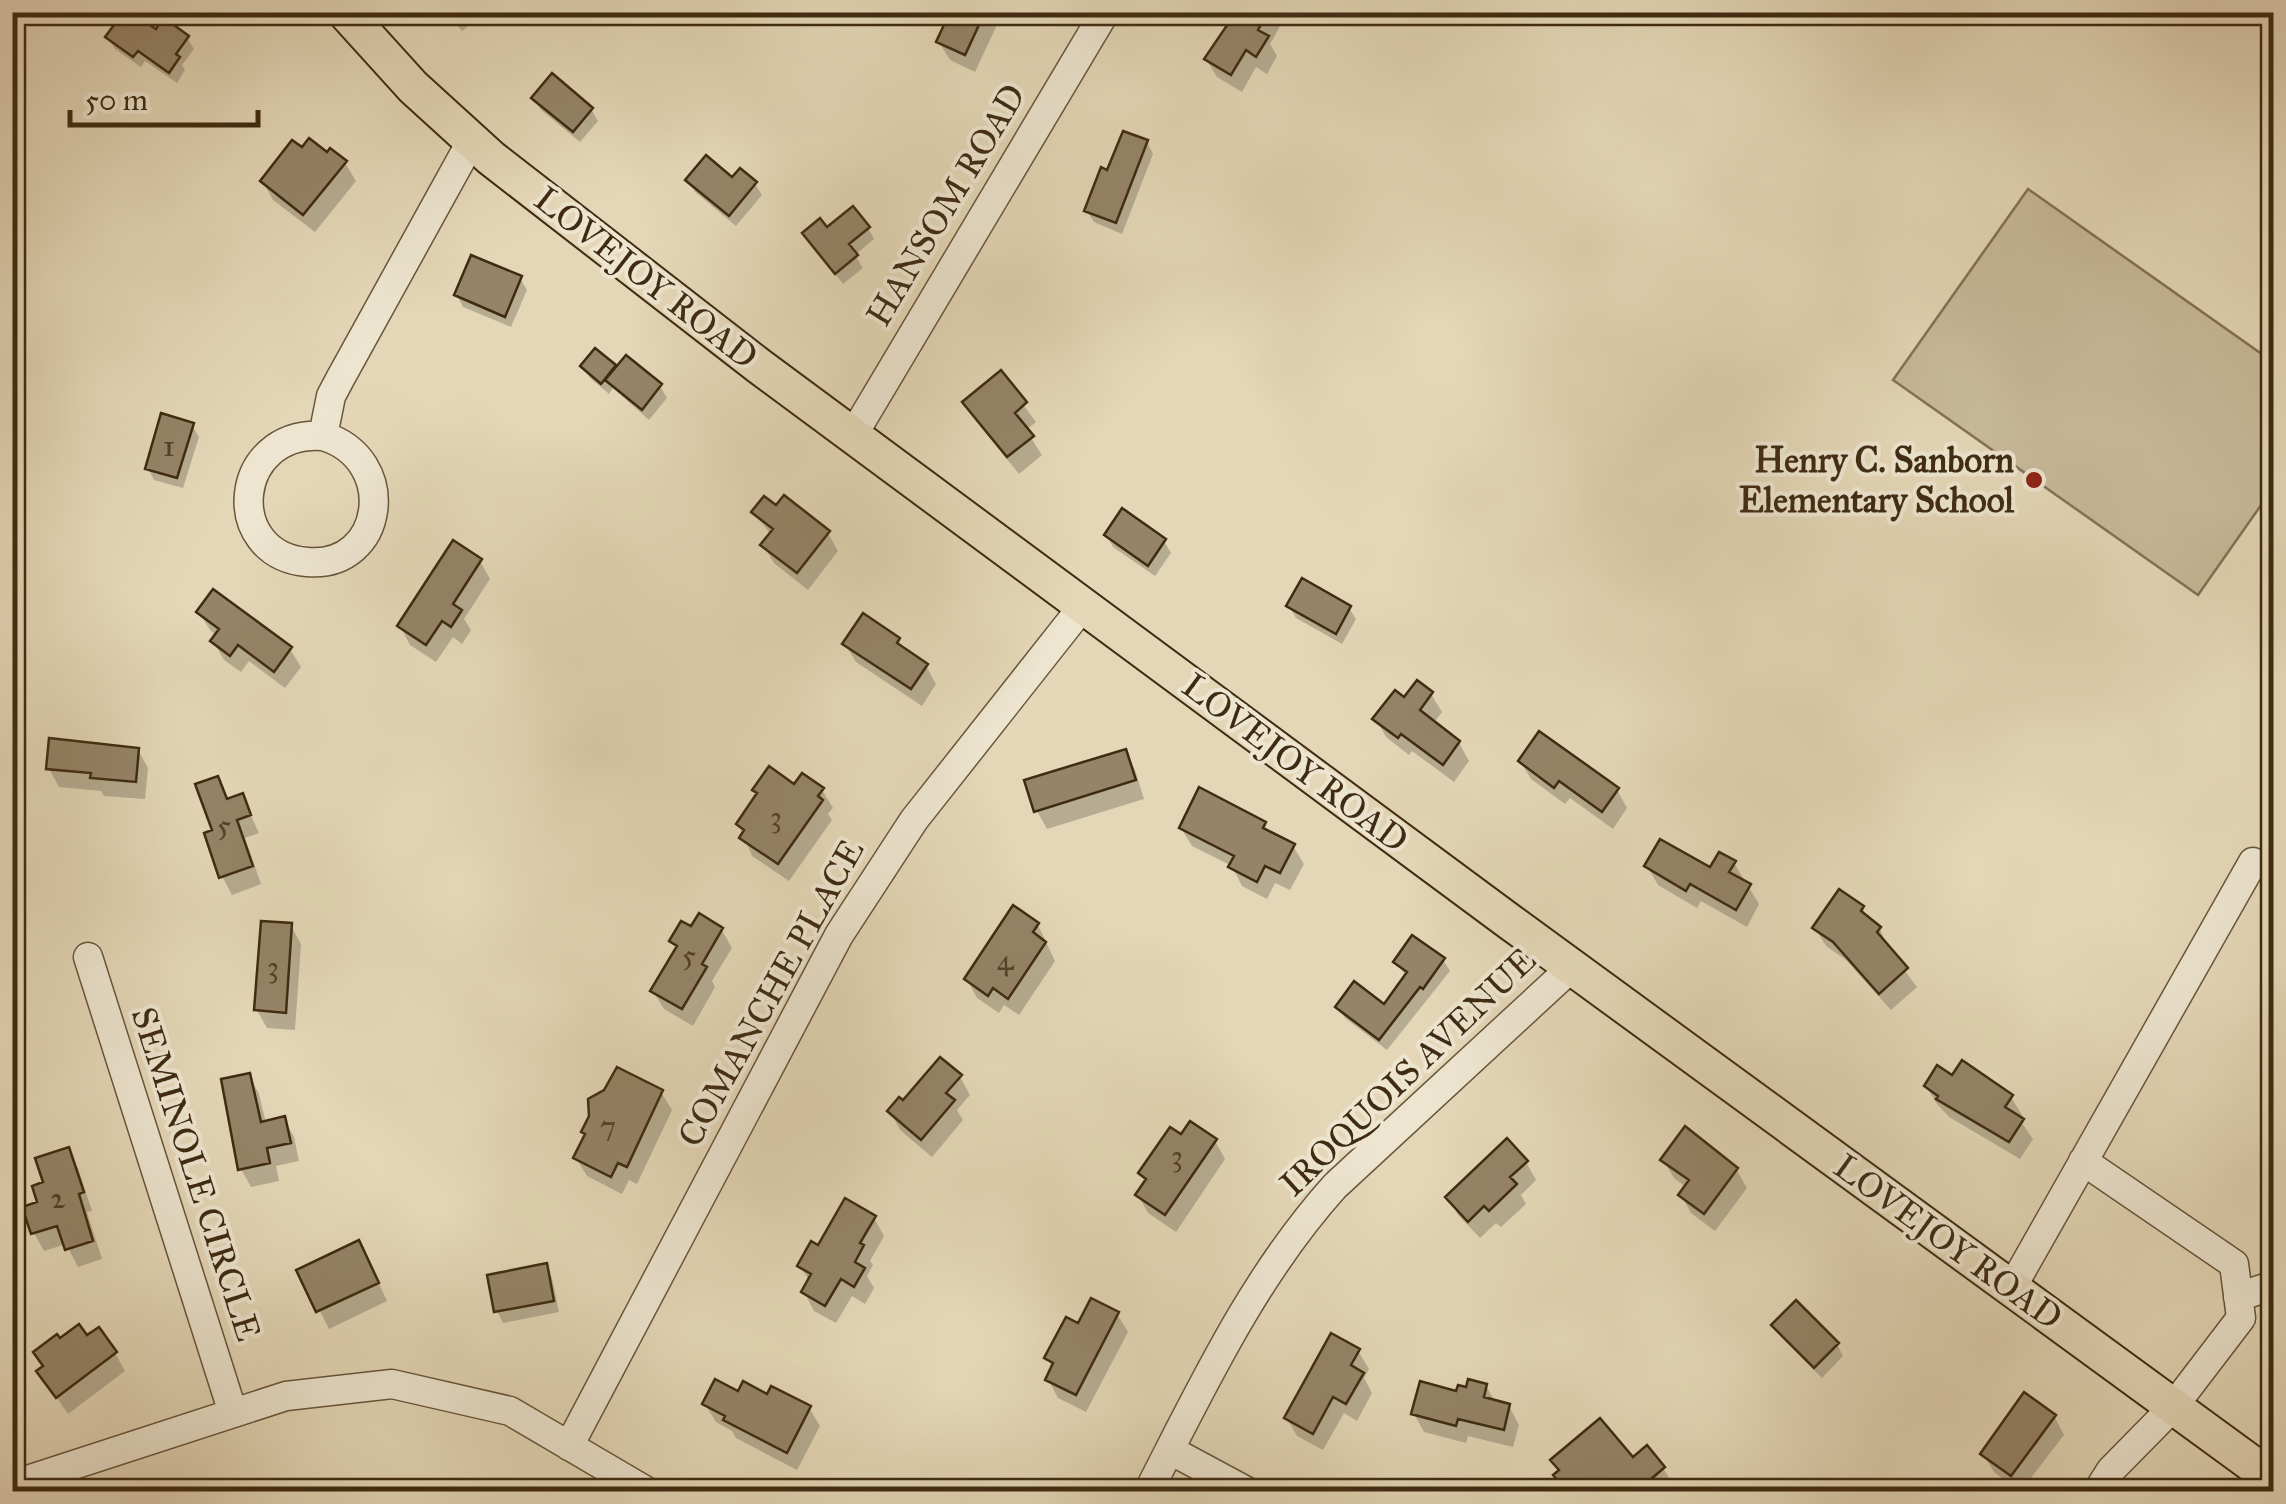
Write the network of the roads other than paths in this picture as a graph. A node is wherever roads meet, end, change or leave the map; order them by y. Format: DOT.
graph roads {
  1 [pos="344,12"];
  2 [pos="1105,12"];
  3 [pos="472,140"];
  4 [pos="323,436"];
  5 [pos="853,436"];
  6 [pos="1083,606"];
  7 [pos="2253,862"];
  8 [pos="88,957"];
  9 [pos="1572,968"];
  10 [pos="2084,1161"];
  11 [pos="2274,1285"];
  12 [pos="2012,1289"];
  13 [pos="2238,1297"];
  14 [pos="2173,1407"];
  15 [pos="233,1413"];
  16 [pos="569,1446"];
  17 [pos="1170,1450"];
  18 [pos="2274,1480"];
  19 [pos="12,1484"];
  20 [pos="648,1492"];
  21 [pos="1148,1492"];
  22 [pos="1248,1492"];
  23 [pos="2096,1492"];
  1 -- 3 [label="main road, LOVEJOY ROAD"];
  2 -- 5 [label="street, HANSOM ROAD"];
  3 -- 4 [label="street"];
  3 -- 5 [label="main road, LOVEJOY ROAD"];
  4 -- 4 [label="street"];
  5 -- 6 [label="main road, LOVEJOY ROAD"];
  6 -- 9 [label="main road, LOVEJOY ROAD"];
  6 -- 16 [label="street, COMANCHE PLACE"];
  7 -- 10 [label="street"];
  8 -- 15 [label="street, SEMINOLE CIRCLE"];
  9 -- 12 [label="main road, LOVEJOY ROAD"];
  9 -- 17 [label="street, IROQUOIS AVENUE"];
  10 -- 12 [label="street"];
  10 -- 13 [label="street"];
  11 -- 13 [label="street"];
  12 -- 14 [label="main road, LOVEJOY ROAD"];
  13 -- 14 [label="street"];
  14 -- 18 [label="main road, LOVEJOY ROAD"];
  14 -- 23 [label="street"];
  15 -- 16 [label="street"];
  15 -- 19 [label="street"];
  16 -- 20 [label="street"];
  17 -- 21 [label="street, IROQUOIS AVENUE"];
  17 -- 22 [label="street"];
}
